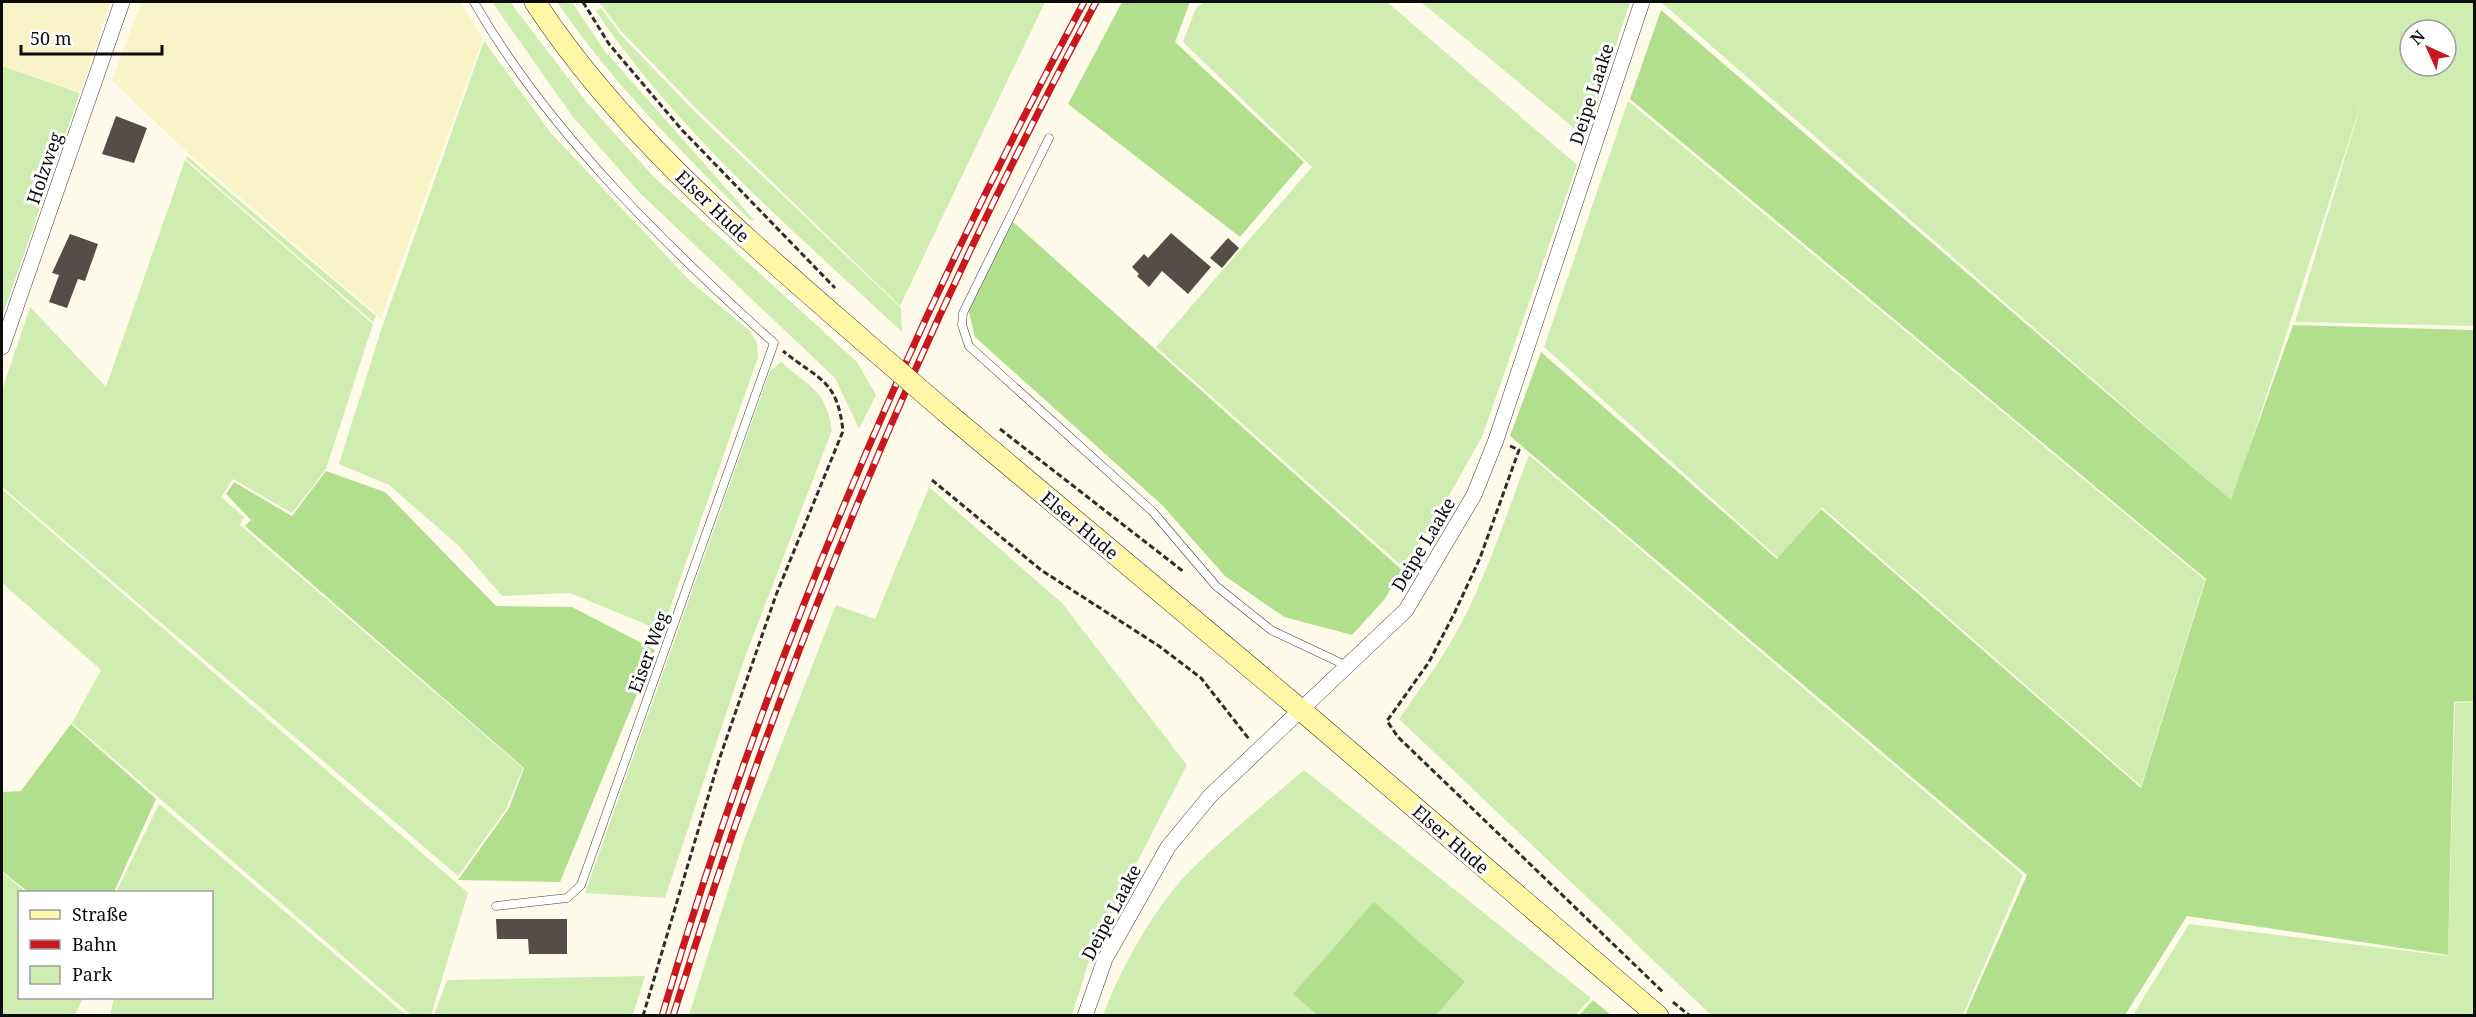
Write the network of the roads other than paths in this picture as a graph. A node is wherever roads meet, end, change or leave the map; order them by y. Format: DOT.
graph roads {
  1 [pos="122,2"];
  2 [pos="474,2"];
  3 [pos="535,2"];
  4 [pos="1642,2"];
  5 [pos="1049,138"];
  6 [pos="2,347"];
  7 [pos="1345,665"];
  8 [pos="1301,710"];
  9 [pos="496,906"];
  10 [pos="1085,1016"];
  11 [pos="1658,1016"];
  1 -- 6 [label="street, Holzweg"];
  2 -- 9 [label="lane, Eiser Weg"];
  3 -- 8 [label="street, Elser Hude, bridge"];
  4 -- 7 [label="street, Deipe Laake"];
  5 -- 7 [label="lane"];
  7 -- 8 [label="street, Deipe Laake"];
  8 -- 10 [label="street, Deipe Laake"];
  8 -- 11 [label="street, Elser Hude"];
}
